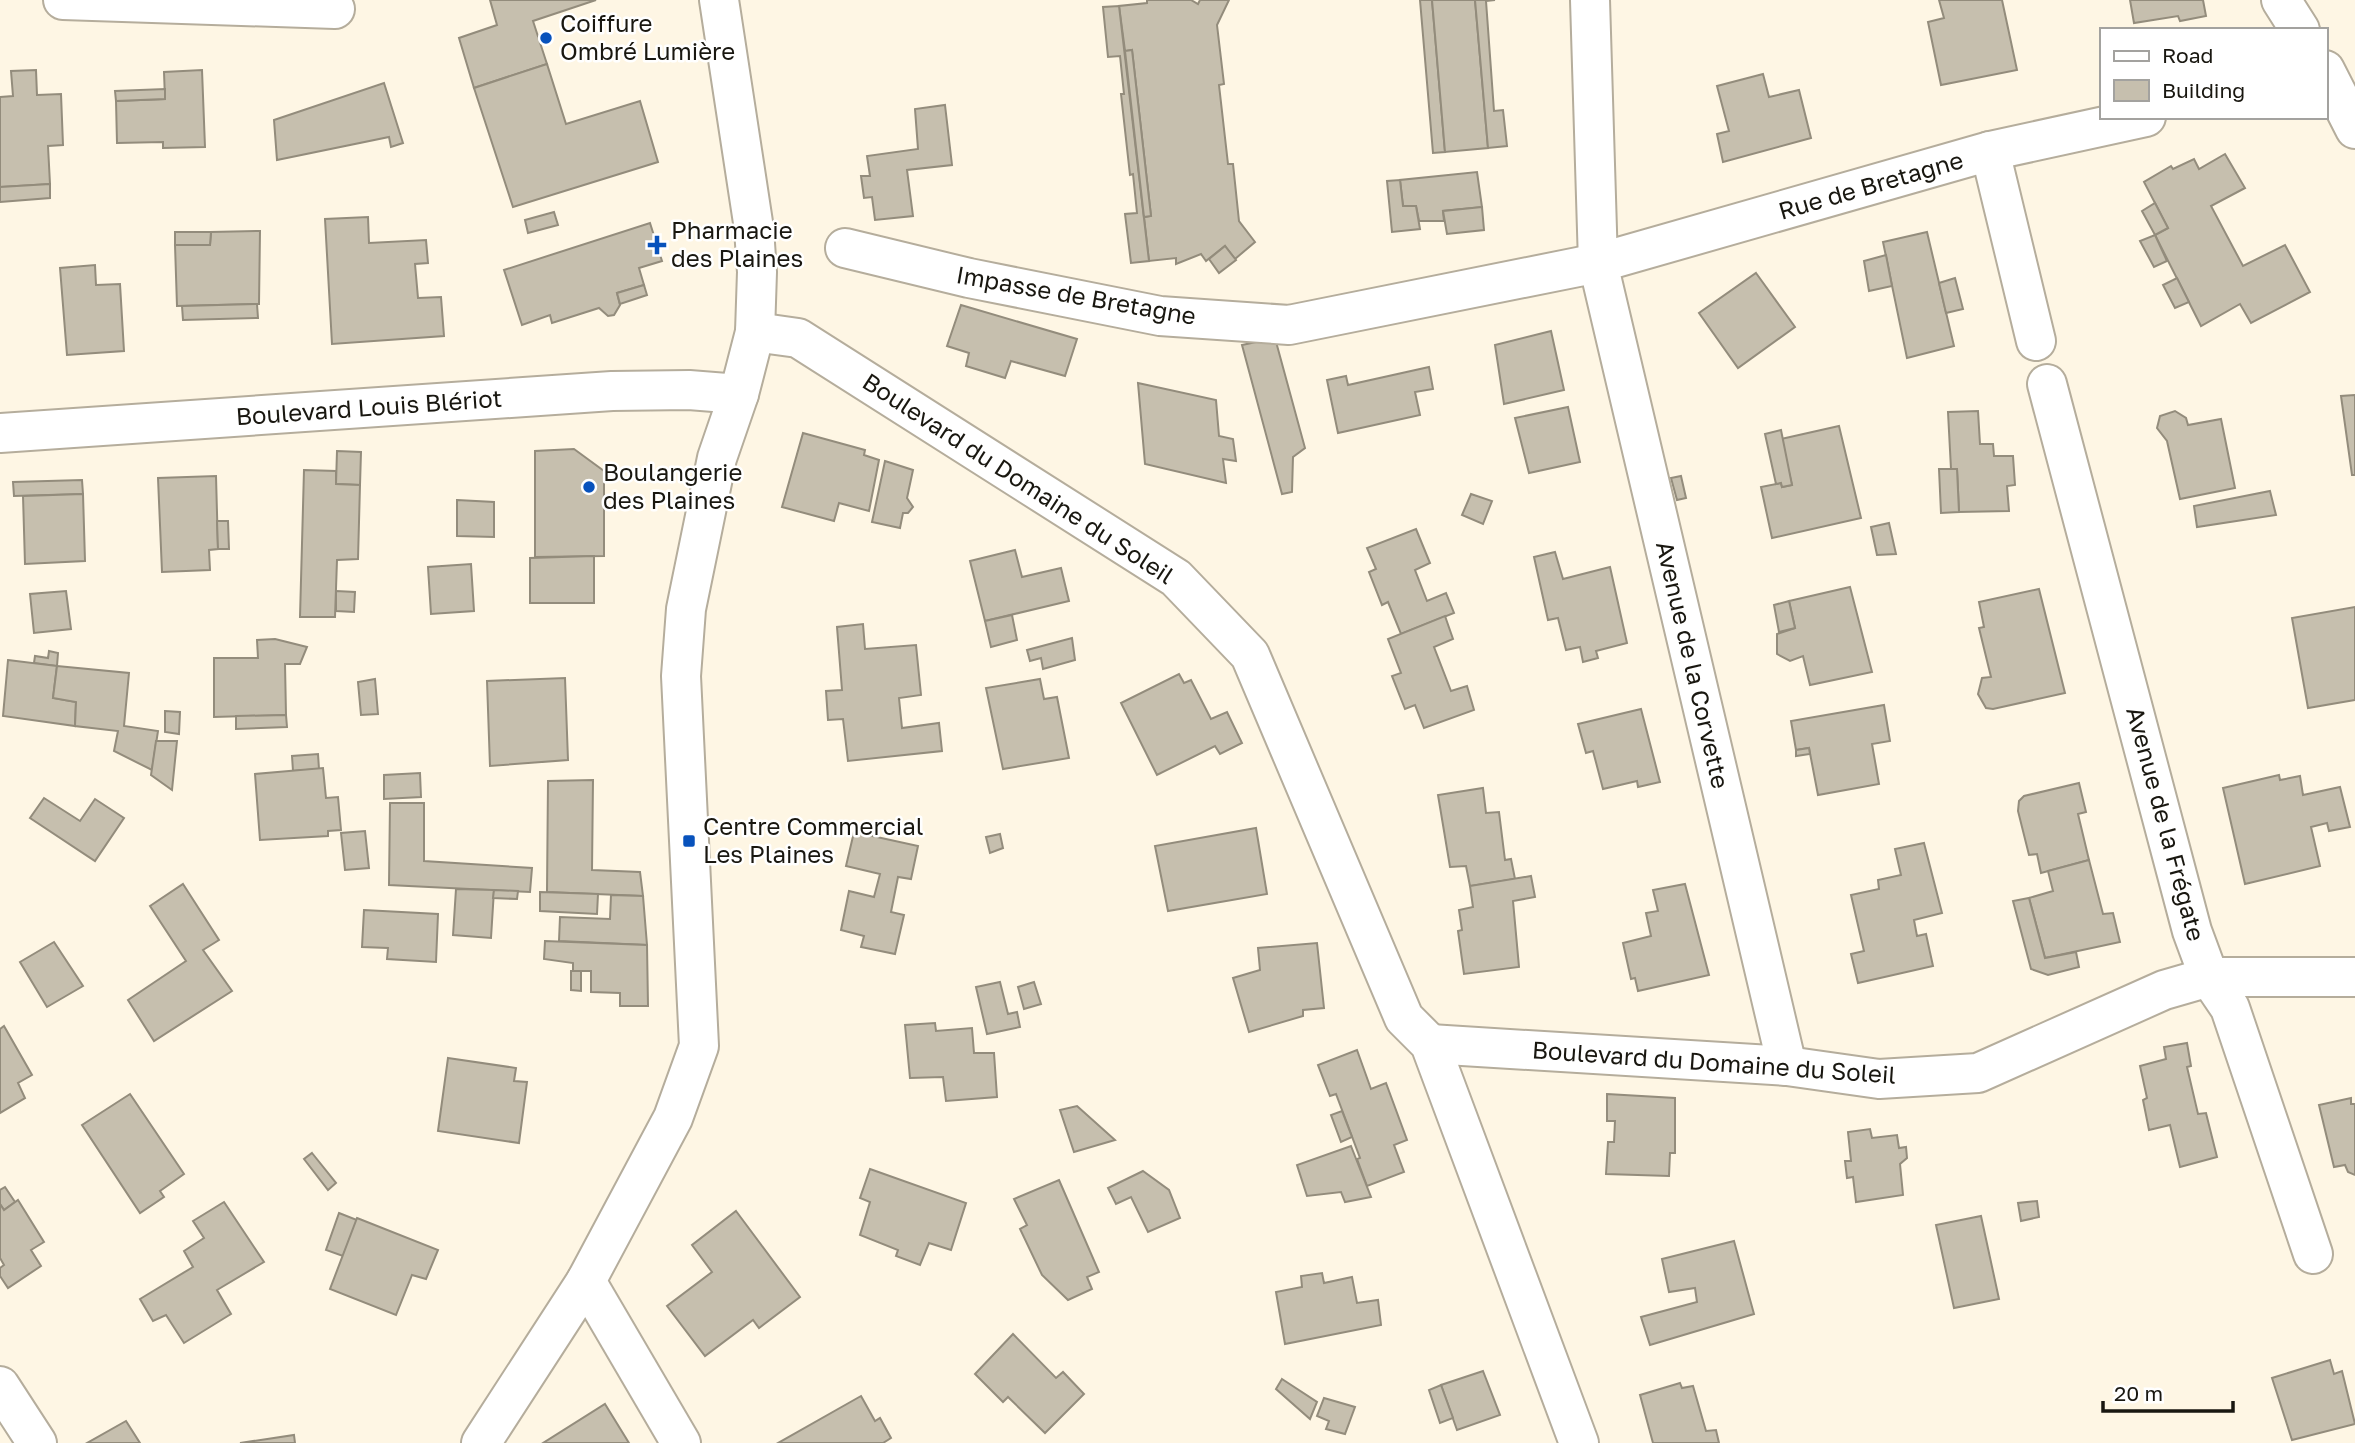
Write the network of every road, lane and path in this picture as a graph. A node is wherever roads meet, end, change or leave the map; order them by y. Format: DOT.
graph roads {
  1 [pos="63,0"];
  2 [pos="719,0"];
  3 [pos="1590,0"];
  4 [pos="2281,0"];
  5 [pos="335,9"];
  6 [pos="2299,28"];
  7 [pos="2327,74"];
  8 [pos="2137,119"];
  9 [pos="2355,129"];
  10 [pos="1990,151"];
  11 [pos="845,248"];
  12 [pos="1598,264"];
  13 [pos="755,332"];
  14 [pos="2036,341"];
  15 [pos="2048,384"];
  16 [pos="739,394"];
  17 [pos="0,433"];
  18 [pos="2209,977"];
  19 [pos="2355,977"];
  20 [pos="1430,1044"];
  21 [pos="1787,1066"];
  22 [pos="2313,1254"];
  23 [pos="586,1281"];
  24 [pos="0,1386"];
  25 [pos="37,1443"];
  26 [pos="481,1443"];
  27 [pos="681,1443"];
  28 [pos="1579,1443"];
  1 -- 5 [label="street"];
  2 -- 13 [label="street"];
  3 -- 12 [label="street, Avenue de la Corvette"];
  4 -- 6 [label="street"];
  7 -- 9 [label="street"];
  8 -- 10 [label="street, Rue de Bretagne"];
  10 -- 12 [label="street, Rue de Bretagne"];
  10 -- 14 [label="street"];
  11 -- 12 [label="street, Impasse de Bretagne"];
  12 -- 21 [label="street, Avenue de la Corvette"];
  13 -- 16 [label="street"];
  13 -- 20 [label="street, Boulevard du Domaine du Soleil"];
  15 -- 18 [label="street, Avenue de la Frégate"];
  16 -- 17 [label="street, Boulevard Louis Blériot"];
  16 -- 23 [label="street"];
  18 -- 19 [label="street, Boulevard du Domaine du Soleil"];
  18 -- 21 [label="street, Boulevard du Domaine du Soleil"];
  18 -- 22 [label="street, Avenue de la Frégate"];
  20 -- 21 [label="street, Boulevard du Domaine du Soleil"];
  20 -- 28 [label="street, Boulevard du Domaine du Soleil"];
  23 -- 26 [label="street"];
  23 -- 27 [label="street"];
  24 -- 25 [label="street"];
}
